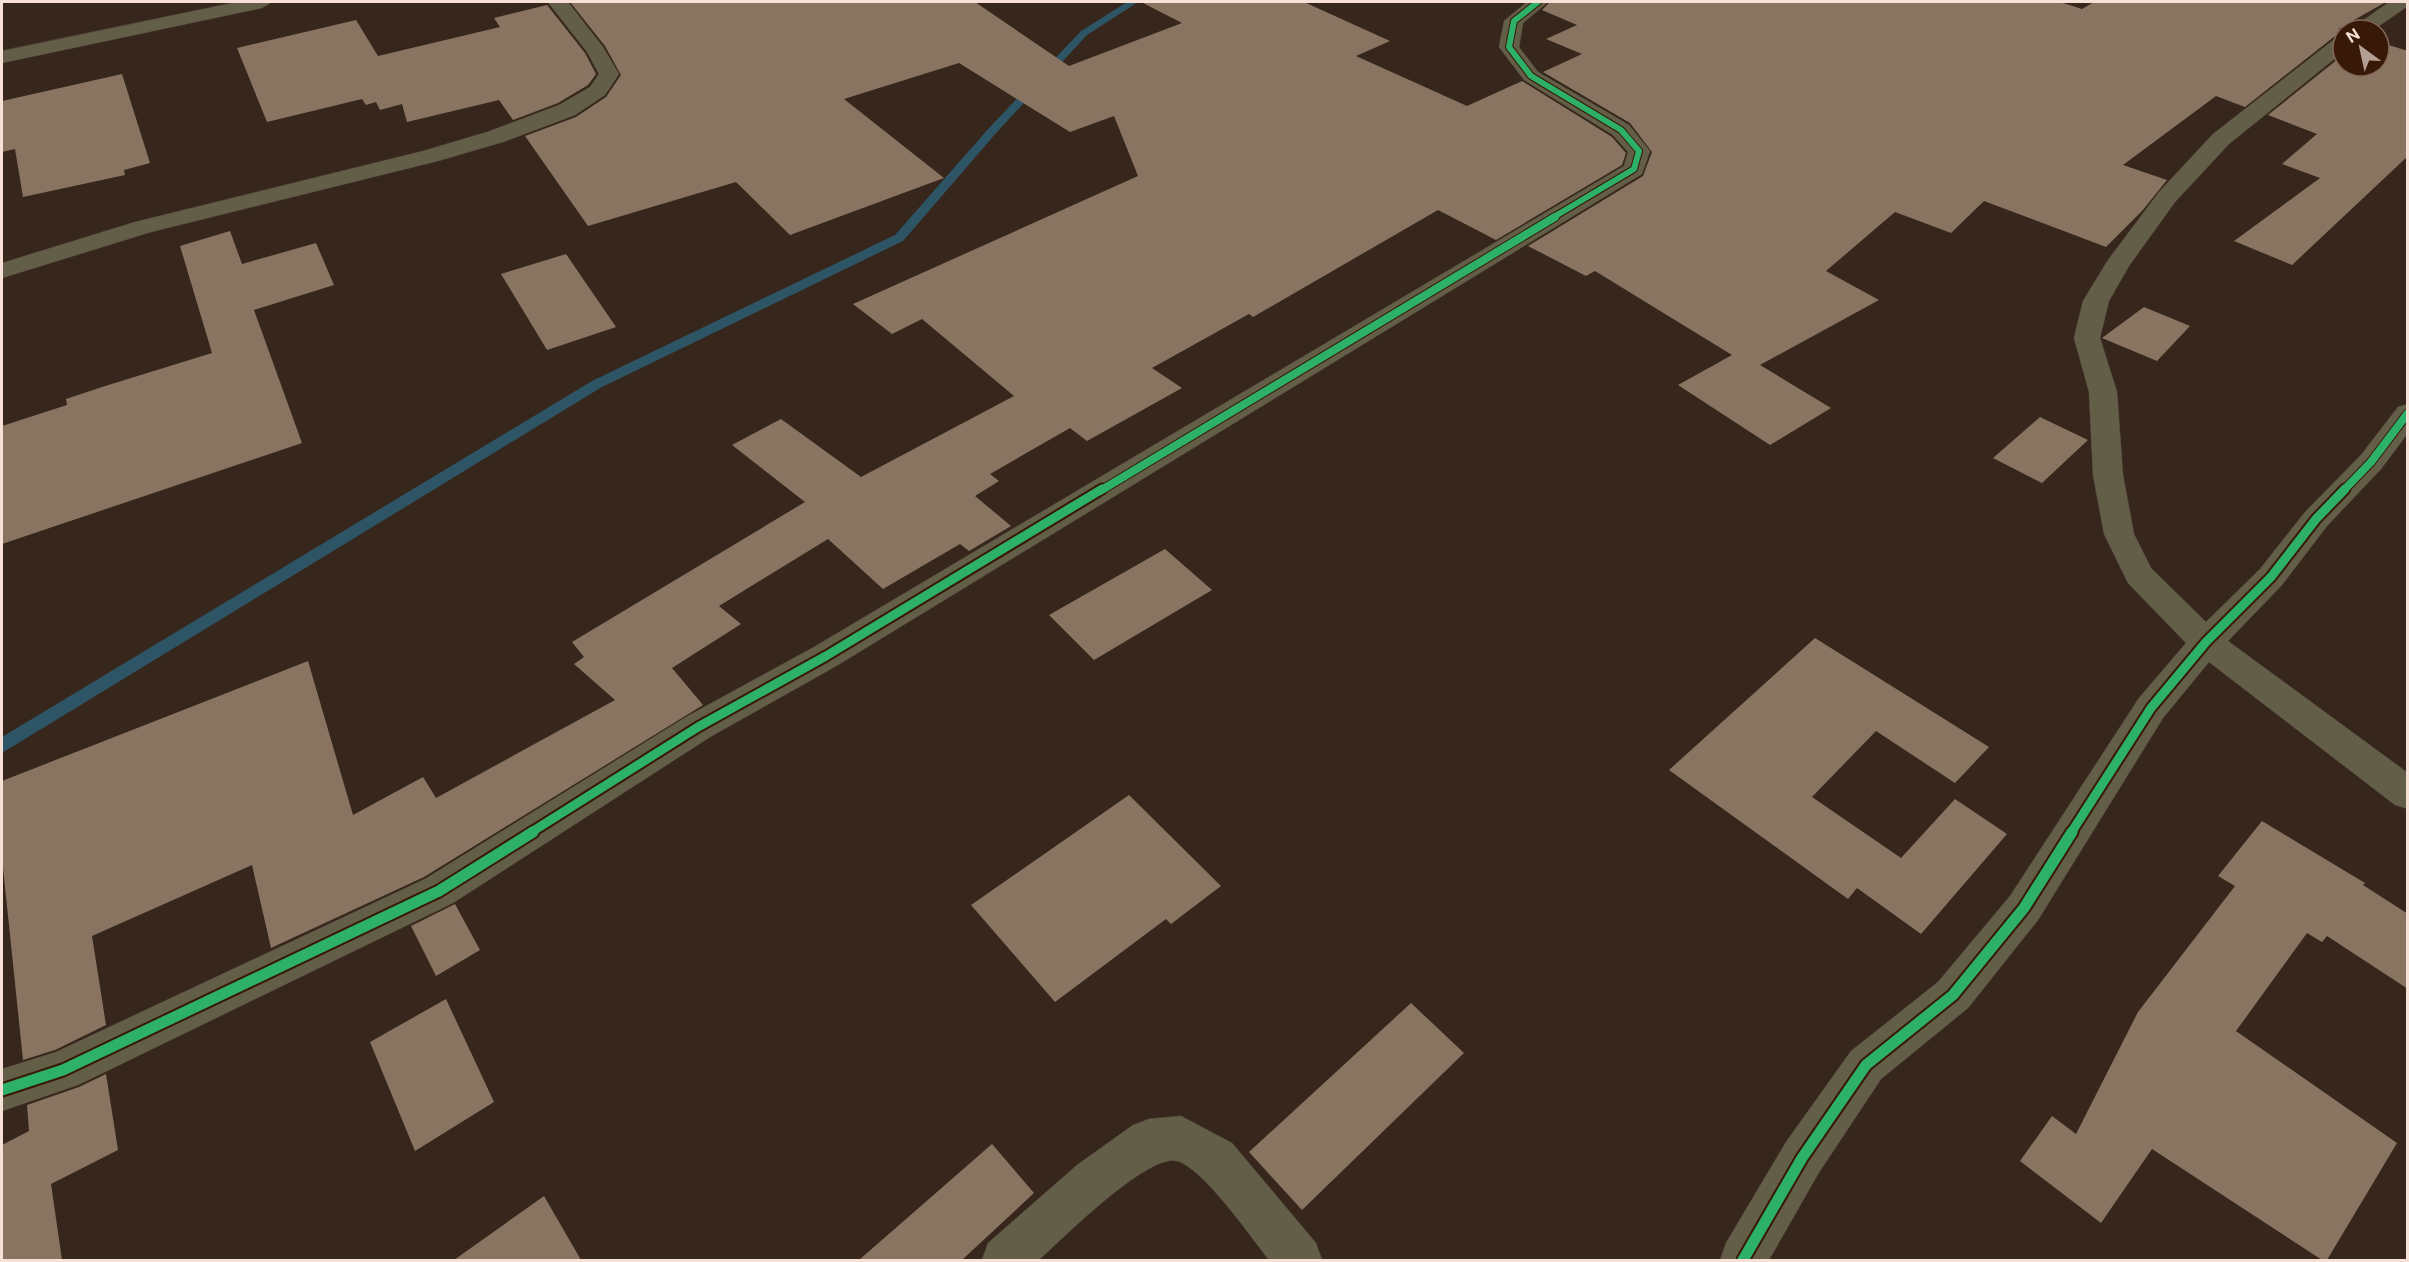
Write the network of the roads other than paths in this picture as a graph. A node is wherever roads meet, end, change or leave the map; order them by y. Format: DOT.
graph roads {
  1 [pos="262,2"];
  2 [pos="558,2"];
  3 [pos="1538,2"];
  4 [pos="2402,2"];
  5 [pos="2378,18"];
  6 [pos="2331,52"];
  7 [pos="2,57"];
  8 [pos="2,271"];
  9 [pos="2408,413"];
  10 [pos="2206,642"];
  11 [pos="2408,794"];
  12 [pos="2,1090"];
  13 [pos="1005,1260"];
  14 [pos="1299,1260"];
  15 [pos="1743,1260"];
  1 -- 7 [label="street"];
  2 -- 8 [label="street"];
  3 -- 12 [label="street"];
  4 -- 5 [label="street"];
  6 -- 10 [label="street"];
  9 -- 10 [label="street"];
  10 -- 11 [label="street"];
  10 -- 15 [label="street"];
  13 -- 14 [label="street"];
}
